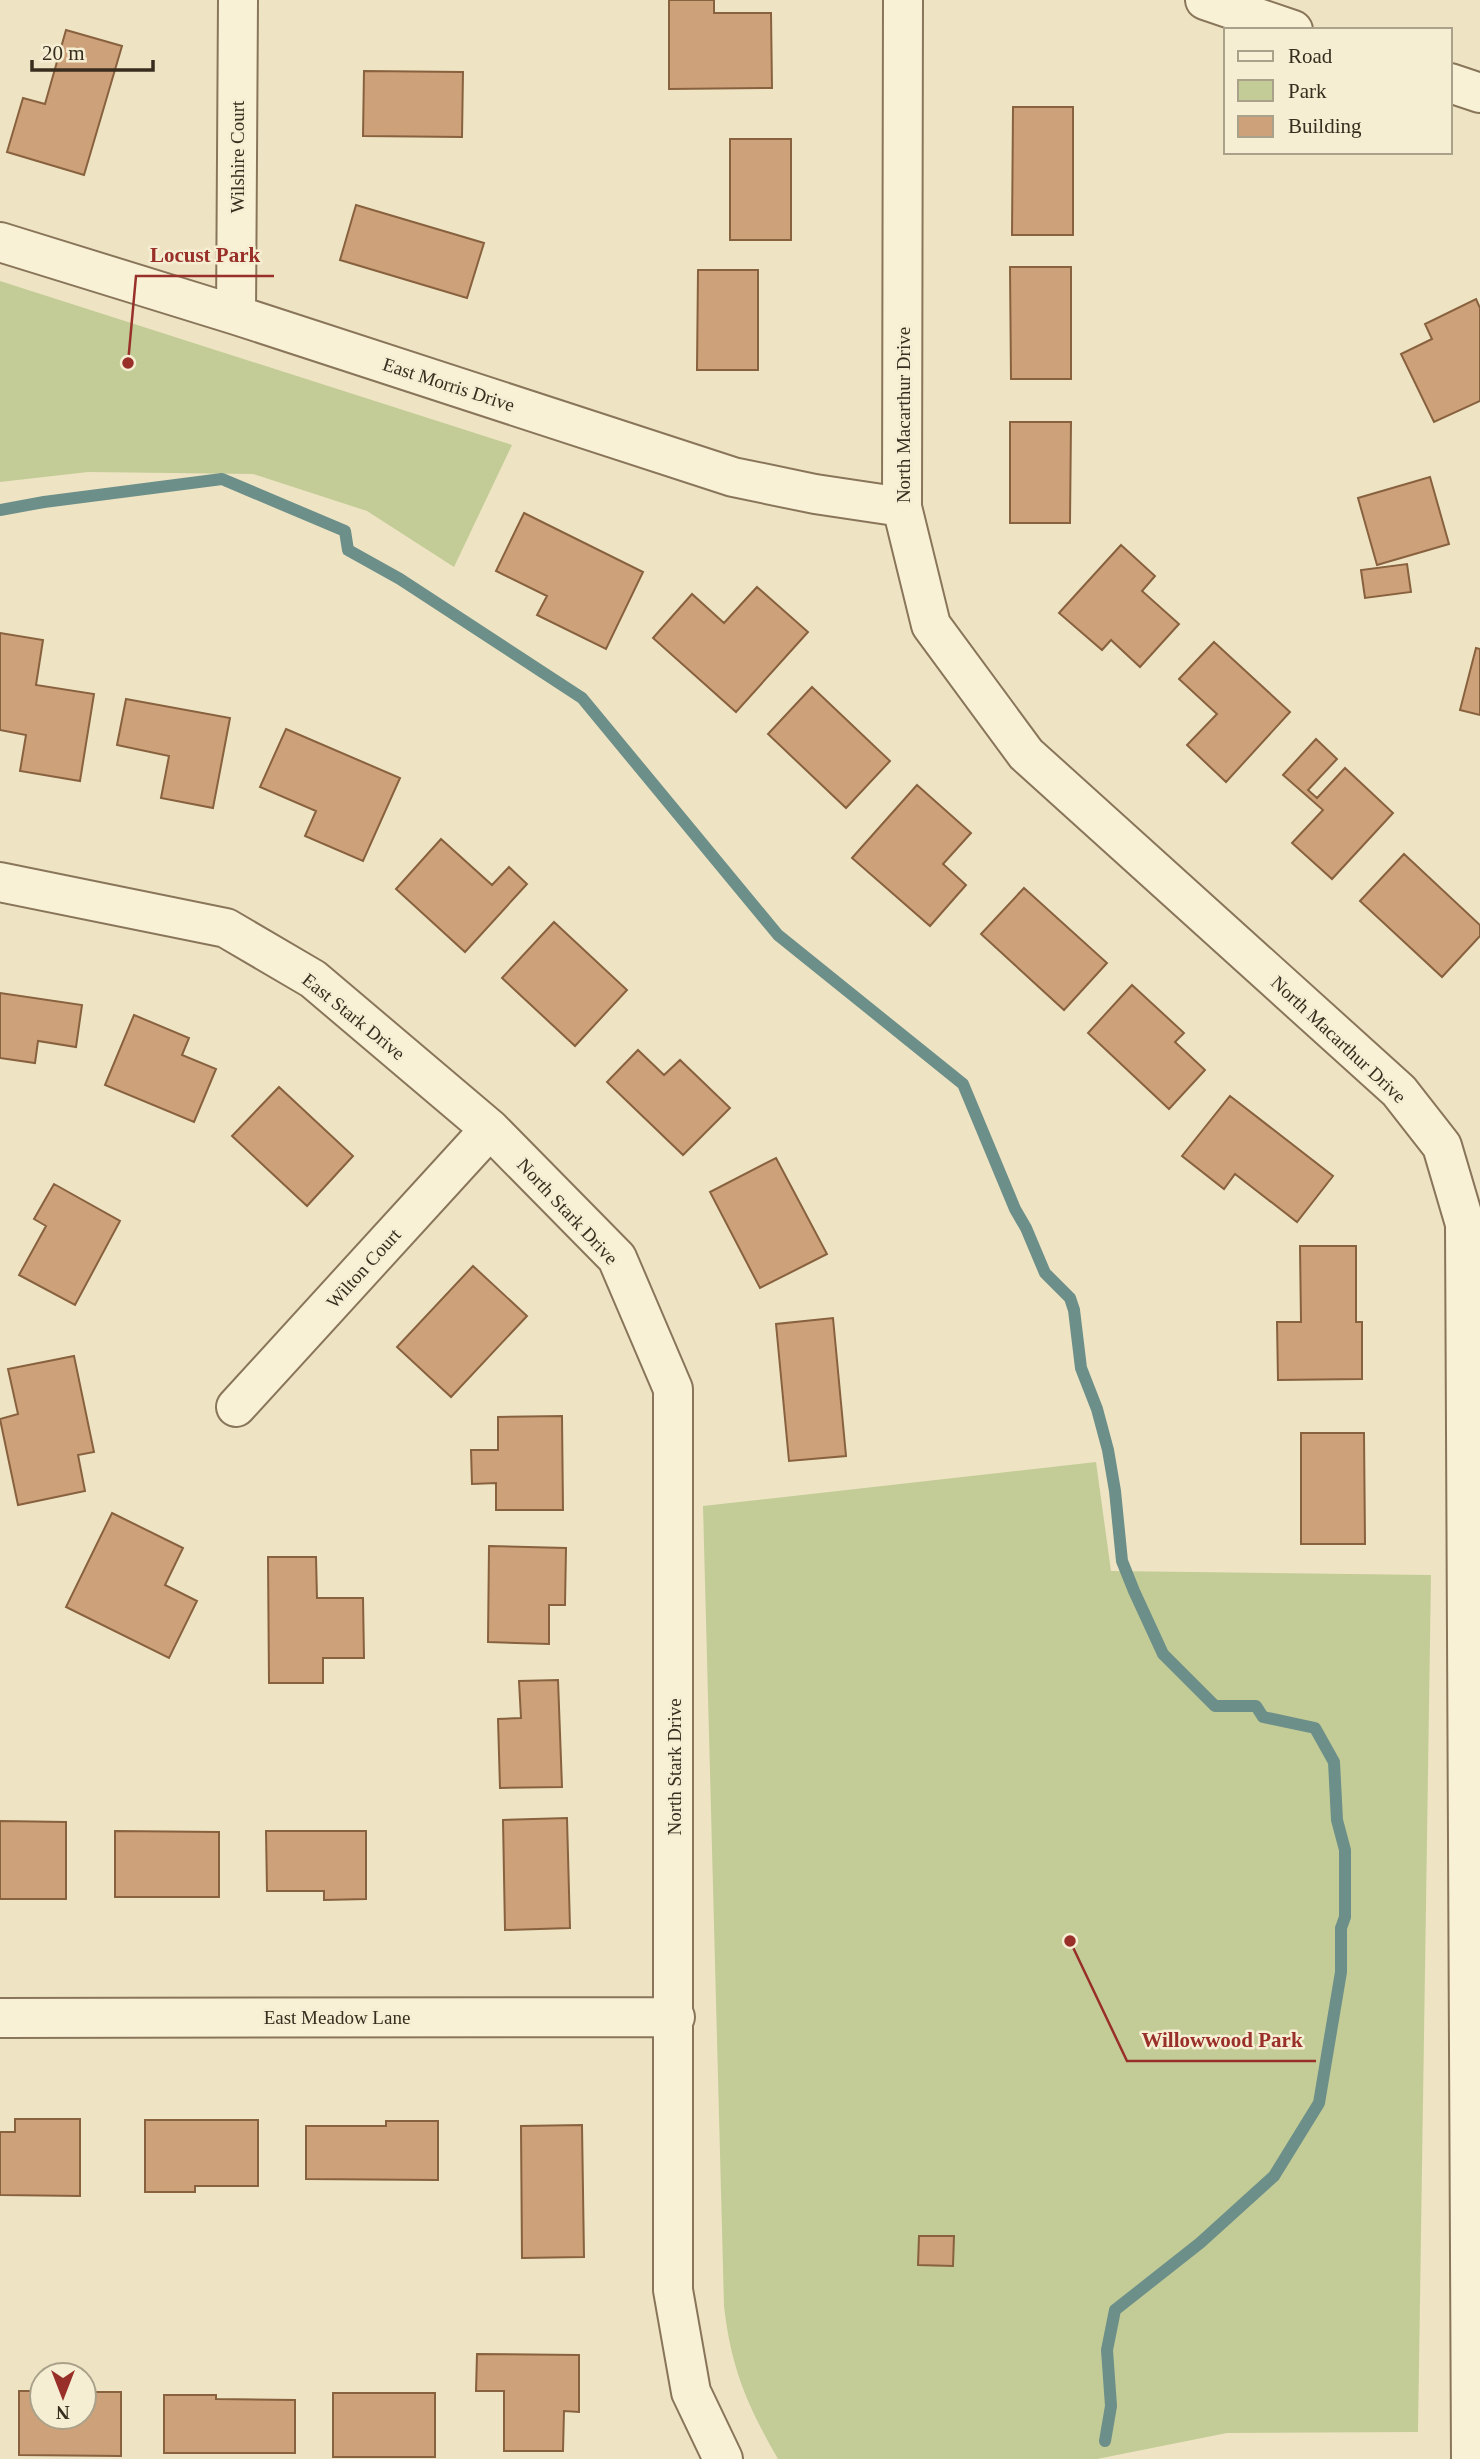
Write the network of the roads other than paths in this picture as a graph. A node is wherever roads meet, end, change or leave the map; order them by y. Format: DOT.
graph roads {
  1 [pos="238,0"];
  2 [pos="903,0"];
  3 [pos="1205,0"];
  4 [pos="1287,28"];
  5 [pos="1452,84"];
  6 [pos="1480,93"];
  7 [pos="0,242"];
  8 [pos="236,315"];
  9 [pos="902,507"];
  10 [pos="0,882"];
  11 [pos="490,1129"];
  12 [pos="236,1408"];
  13 [pos="674,2017"];
  14 [pos="0,2018"];
  15 [pos="723,2459"];
  16 [pos="1471,2459"];
  1 -- 8 [label="street, Wilshire Court"];
  2 -- 9 [label="street, North Macarthur Drive"];
  3 -- 4 [label="street"];
  5 -- 6 [label="street"];
  7 -- 8 [label="street, East Morris Drive"];
  8 -- 9 [label="street, East Morris Drive"];
  9 -- 16 [label="street, North Macarthur Drive"];
  10 -- 11 [label="street, East Stark Drive"];
  11 -- 12 [label="street, Wilton Court"];
  11 -- 13 [label="street, North Stark Drive"];
  13 -- 14 [label="street, East Meadow Lane"];
  13 -- 15 [label="street, North Stark Drive"];
}
